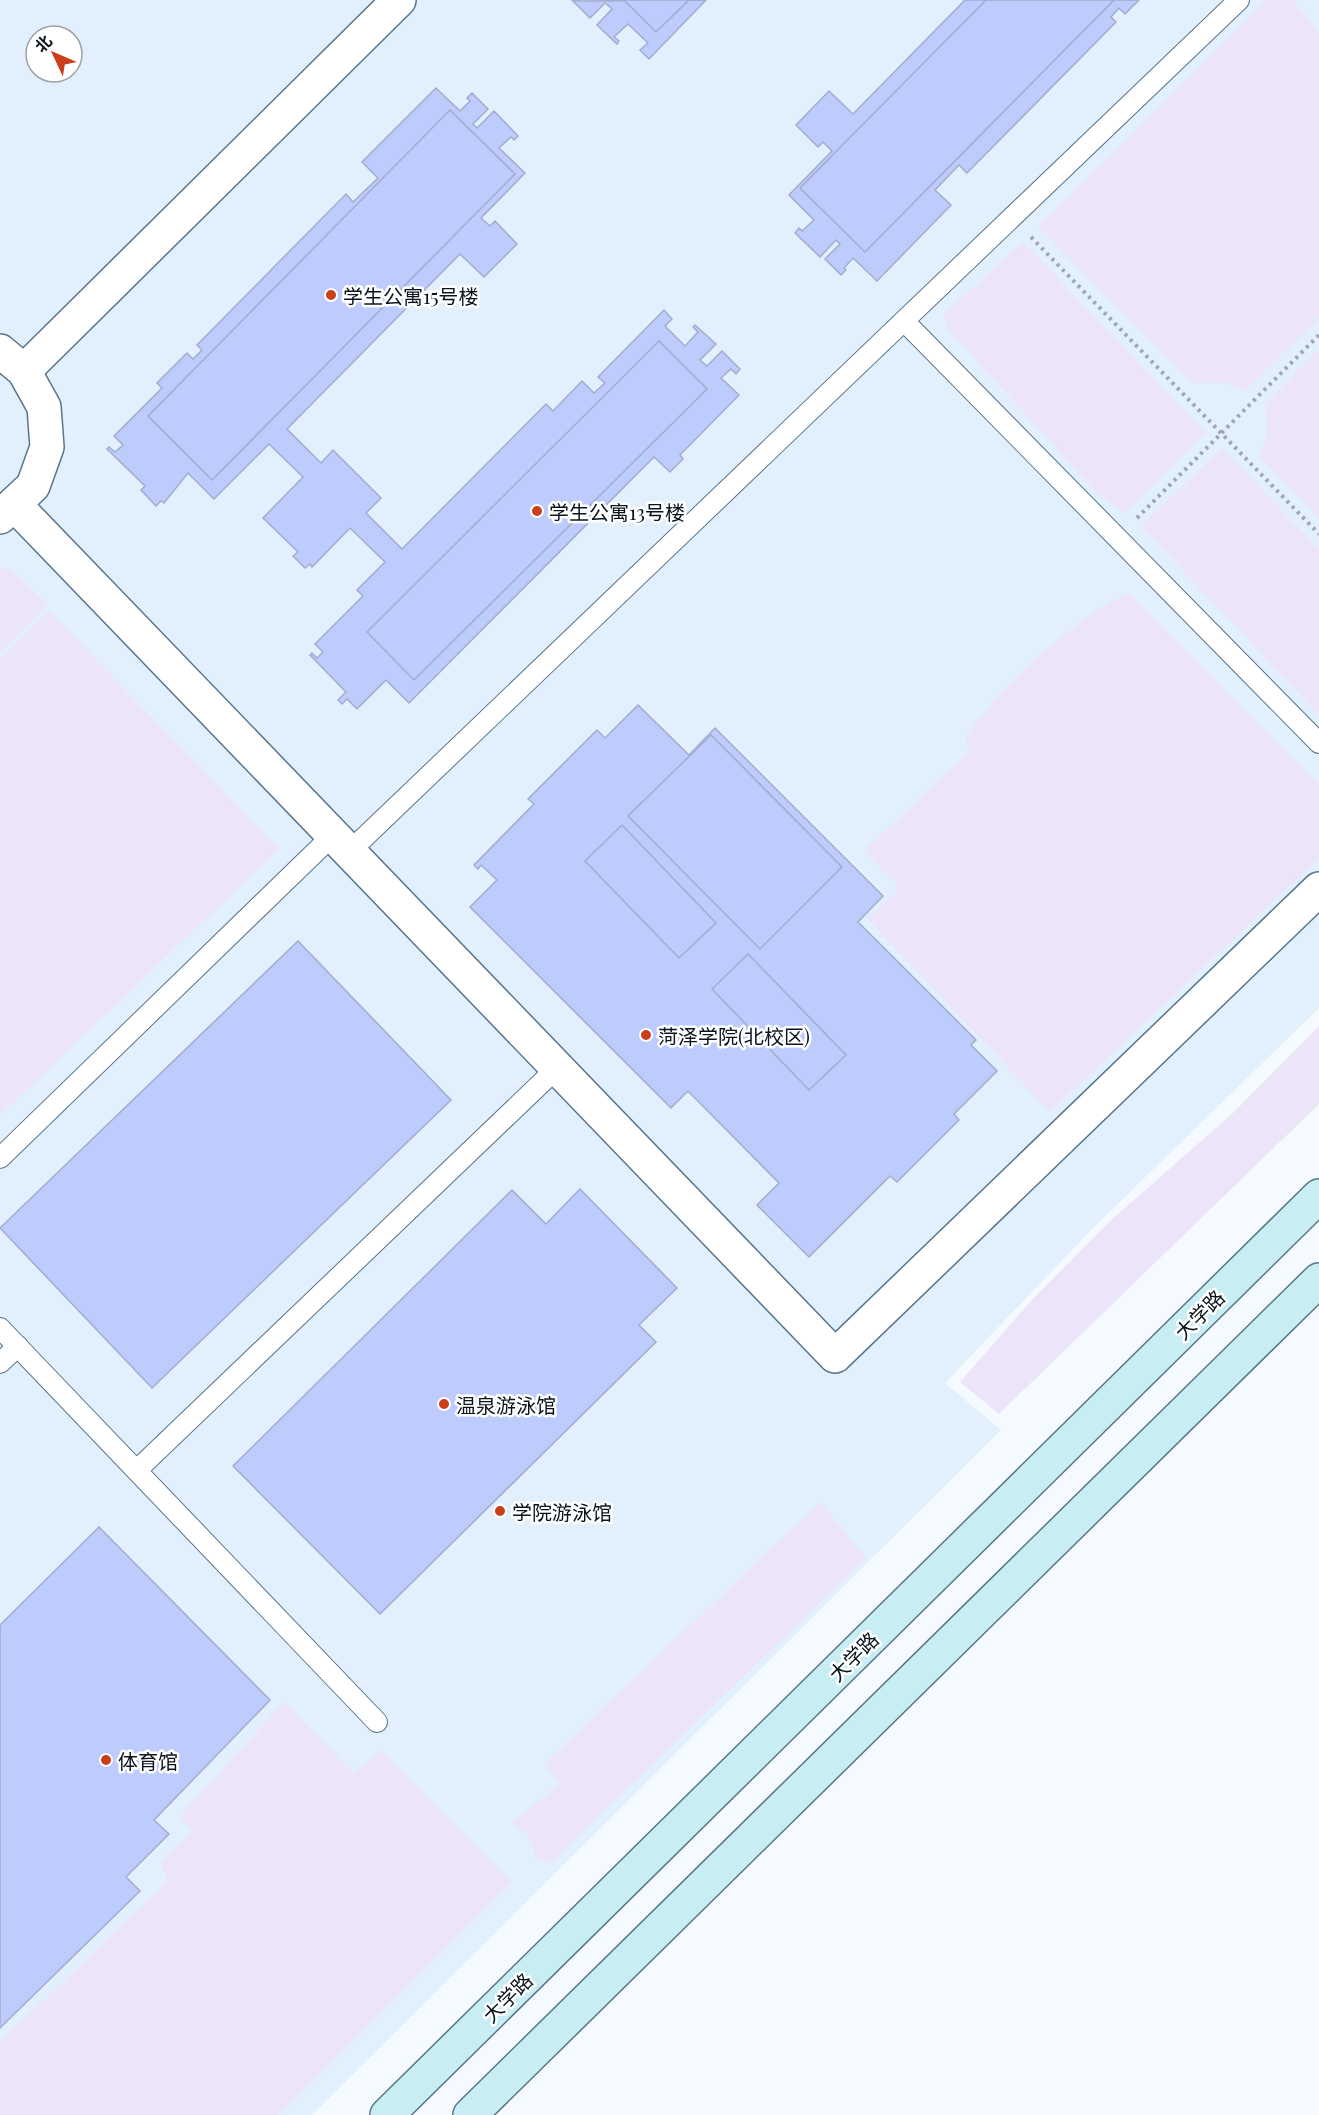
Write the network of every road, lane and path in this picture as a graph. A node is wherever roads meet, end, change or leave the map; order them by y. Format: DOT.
graph roads {
  1 [pos="399,0"];
  2 [pos="1239,0"];
  3 [pos="1012,217"];
  4 [pos="904,321"];
  5 [pos="1319,335"];
  6 [pos="12,361"];
  7 [pos="1221,433"];
  8 [pos="7,511"];
  9 [pos="1319,534"];
  10 [pos="1118,538"];
  11 [pos="1319,743"];
  12 [pos="341,844"];
  13 [pos="1319,889"];
  14 [pos="557,1068"];
  15 [pos="0,1158"];
  16 [pos="1319,1196"];
  17 [pos="1319,1280"];
  18 [pos="0,1328"];
  19 [pos="18,1346"];
  20 [pos="0,1363"];
  21 [pos="136,1470"];
  22 [pos="376,1722"];
  23 [pos="387,2115"];
  24 [pos="470,2115"];
  1 -- 6 [label="street"];
  2 -- 3 [label="lane"];
  3 -- 4 [label="lane"];
  3 -- 7 [label="path"];
  4 -- 10 [label="lane"];
  4 -- 12 [label="lane"];
  5 -- 7 [label="path"];
  6 -- 8 [label="street"];
  7 -- 9 [label="path"];
  7 -- 10 [label="path"];
  8 -- 12 [label="street"];
  10 -- 11 [label="lane"];
  12 -- 14 [label="street"];
  12 -- 15 [label="lane"];
  13 -- 14 [label="street"];
  14 -- 21 [label="lane"];
  16 -- 23 [label="main road, 大学路"];
  17 -- 24 [label="main road"];
  18 -- 19 [label="lane"];
  19 -- 20 [label="lane"];
  19 -- 21 [label="lane"];
  21 -- 22 [label="lane"];
}
